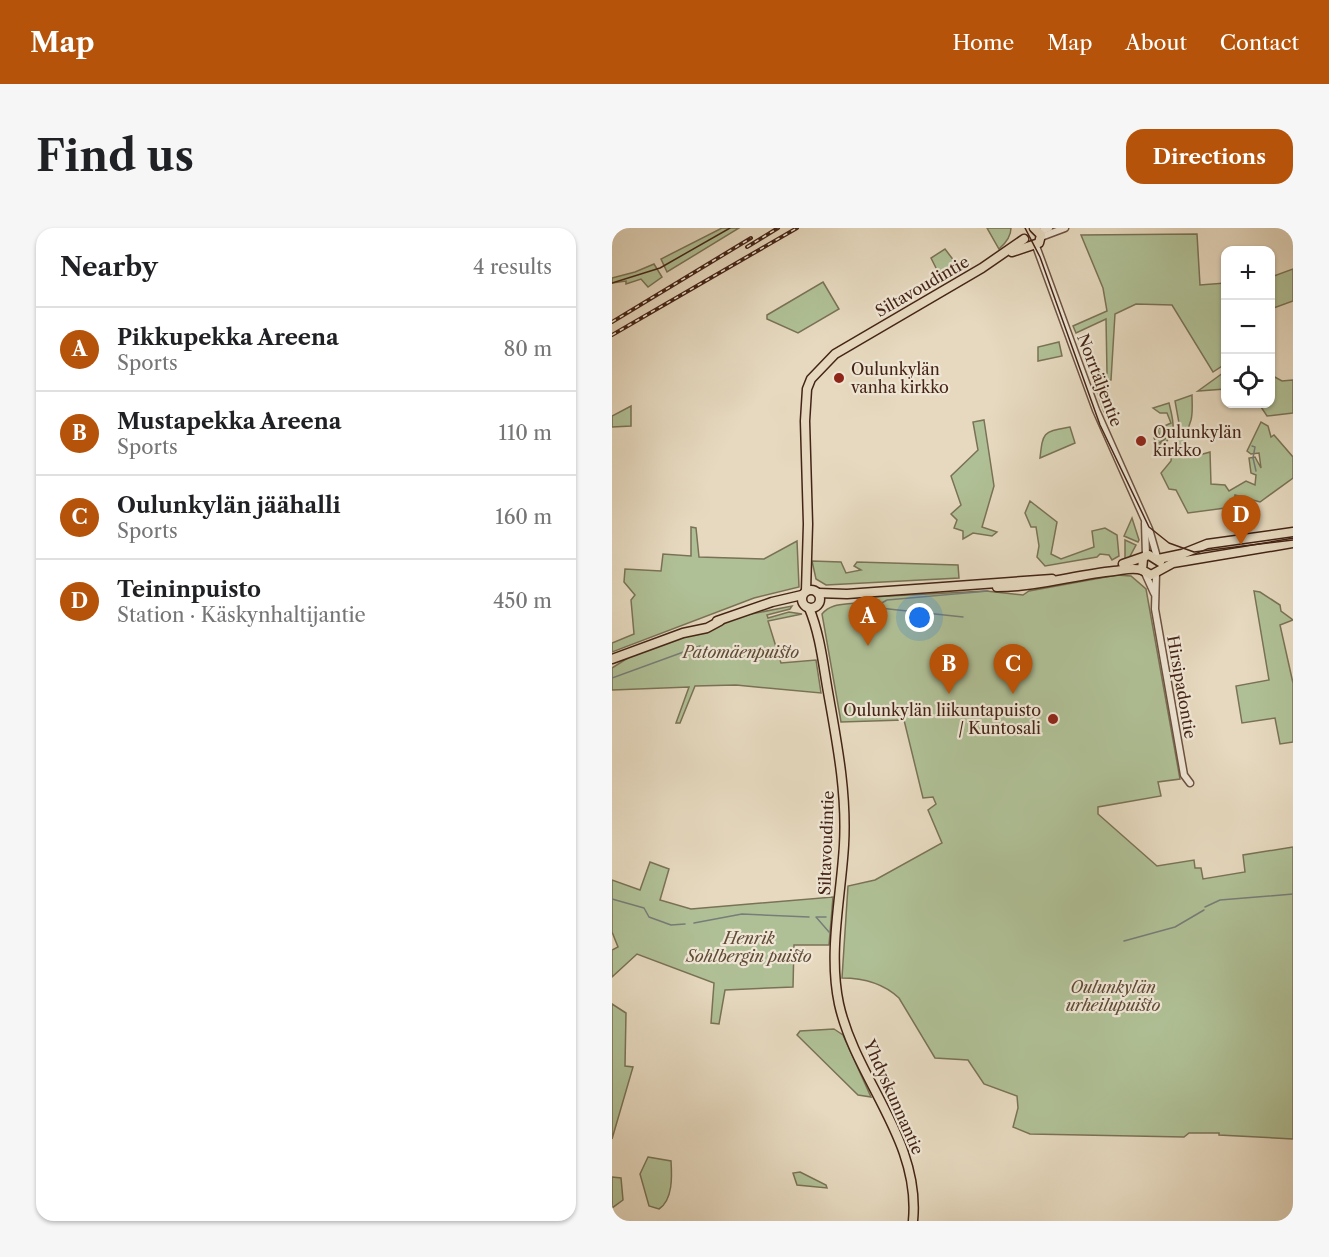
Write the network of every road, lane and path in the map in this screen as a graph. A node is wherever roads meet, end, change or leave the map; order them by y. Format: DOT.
graph roads {
  1 [pos="1049,228"];
  2 [pos="1065,228"];
  3 [pos="1070,228"];
  4 [pos="1031,236"];
  5 [pos="1145,522"];
  6 [pos="1293,532"];
  7 [pos="1293,543"];
  8 [pos="1144,557"];
  9 [pos="1158,564"];
  10 [pos="1098,571"];
  11 [pos="1143,572"];
  12 [pos="1154,593"];
  13 [pos="811,599"];
  14 [pos="612,659"];
  15 [pos="1190,783"];
  16 [pos="844,1022"];
  17 [pos="913,1221"];
  1 -- 4 [label="street"];
  2 -- 3 [label="street"];
  2 -- 4 [label="street"];
  4 -- 5 [label="street, Norrtäljentie"];
  4 -- 13 [label="main road, Siltavoudintie"];
  5 -- 8 [label="street, Norrtäljentie"];
  5 -- 9 [label="street, Norrtäljentie"];
  6 -- 9 [label="main road"];
  7 -- 9 [label="main road"];
  8 -- 9 [label="main road"];
  8 -- 10 [label="main road"];
  8 -- 11 [label="main road"];
  9 -- 11 [label="main road"];
  9 -- 12 [label="street, Hirsipadontie"];
  10 -- 11 [label="main road"];
  10 -- 13 [label="main road"];
  11 -- 12 [label="street, Hirsipadontie"];
  12 -- 15 [label="street, Hirsipadontie"];
  13 -- 14 [label="main road"];
  13 -- 16 [label="main road, Siltavoudintie"];
  16 -- 17 [label="main road, Yhdyskunnantie"];
}
